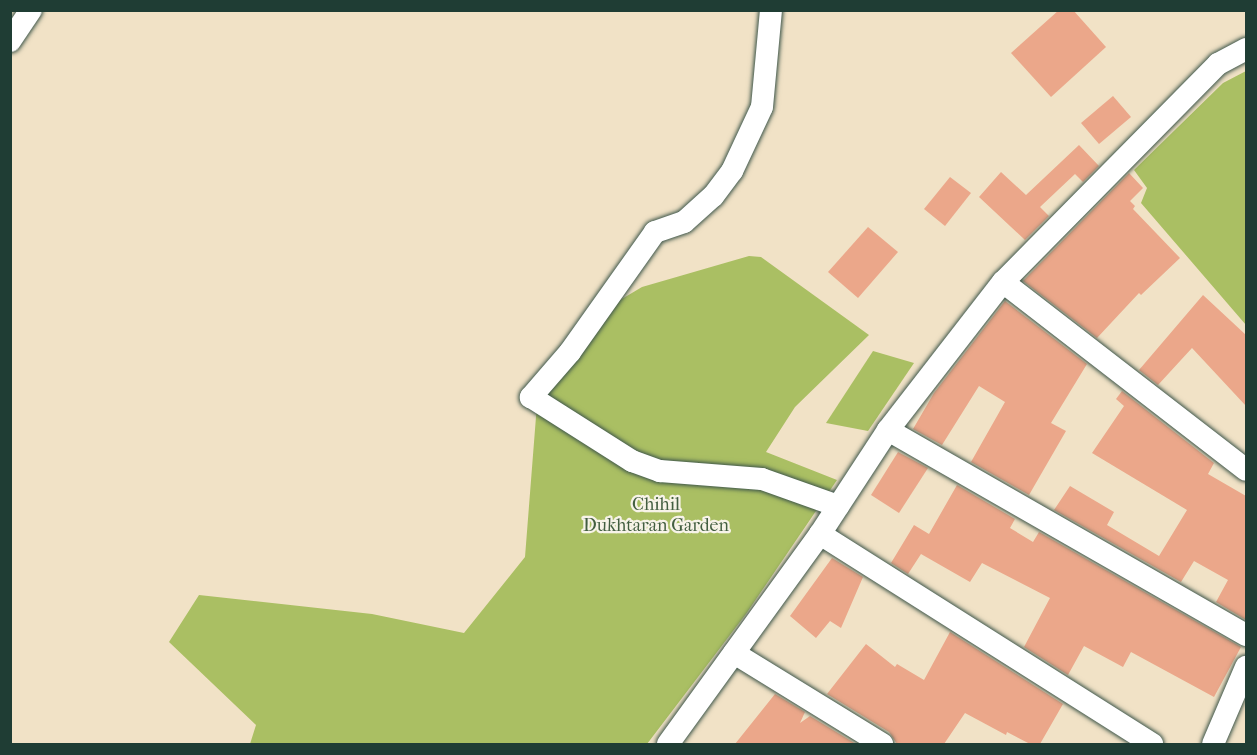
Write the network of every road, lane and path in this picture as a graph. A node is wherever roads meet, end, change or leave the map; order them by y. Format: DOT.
graph roads {
  1 [pos="31,10"];
  2 [pos="771,10"];
  3 [pos="10,42"];
  4 [pos="1246,49"];
  5 [pos="1003,282"];
  6 [pos="888,430"];
  7 [pos="1246,470"];
  8 [pos="838,506"];
  9 [pos="820,534"];
  10 [pos="1246,635"];
  11 [pos="734,653"];
  12 [pos="1246,667"];
  13 [pos="668,744"];
  14 [pos="882,744"];
  15 [pos="1152,744"];
  16 [pos="1213,744"];
  1 -- 3 [label="street"];
  2 -- 8 [label="street"];
  4 -- 5 [label="street"];
  5 -- 6 [label="street"];
  5 -- 7 [label="street"];
  6 -- 8 [label="street"];
  6 -- 10 [label="street"];
  8 -- 9 [label="street"];
  9 -- 11 [label="street"];
  9 -- 15 [label="street"];
  11 -- 13 [label="street"];
  11 -- 14 [label="street"];
  12 -- 16 [label="street"];
}
